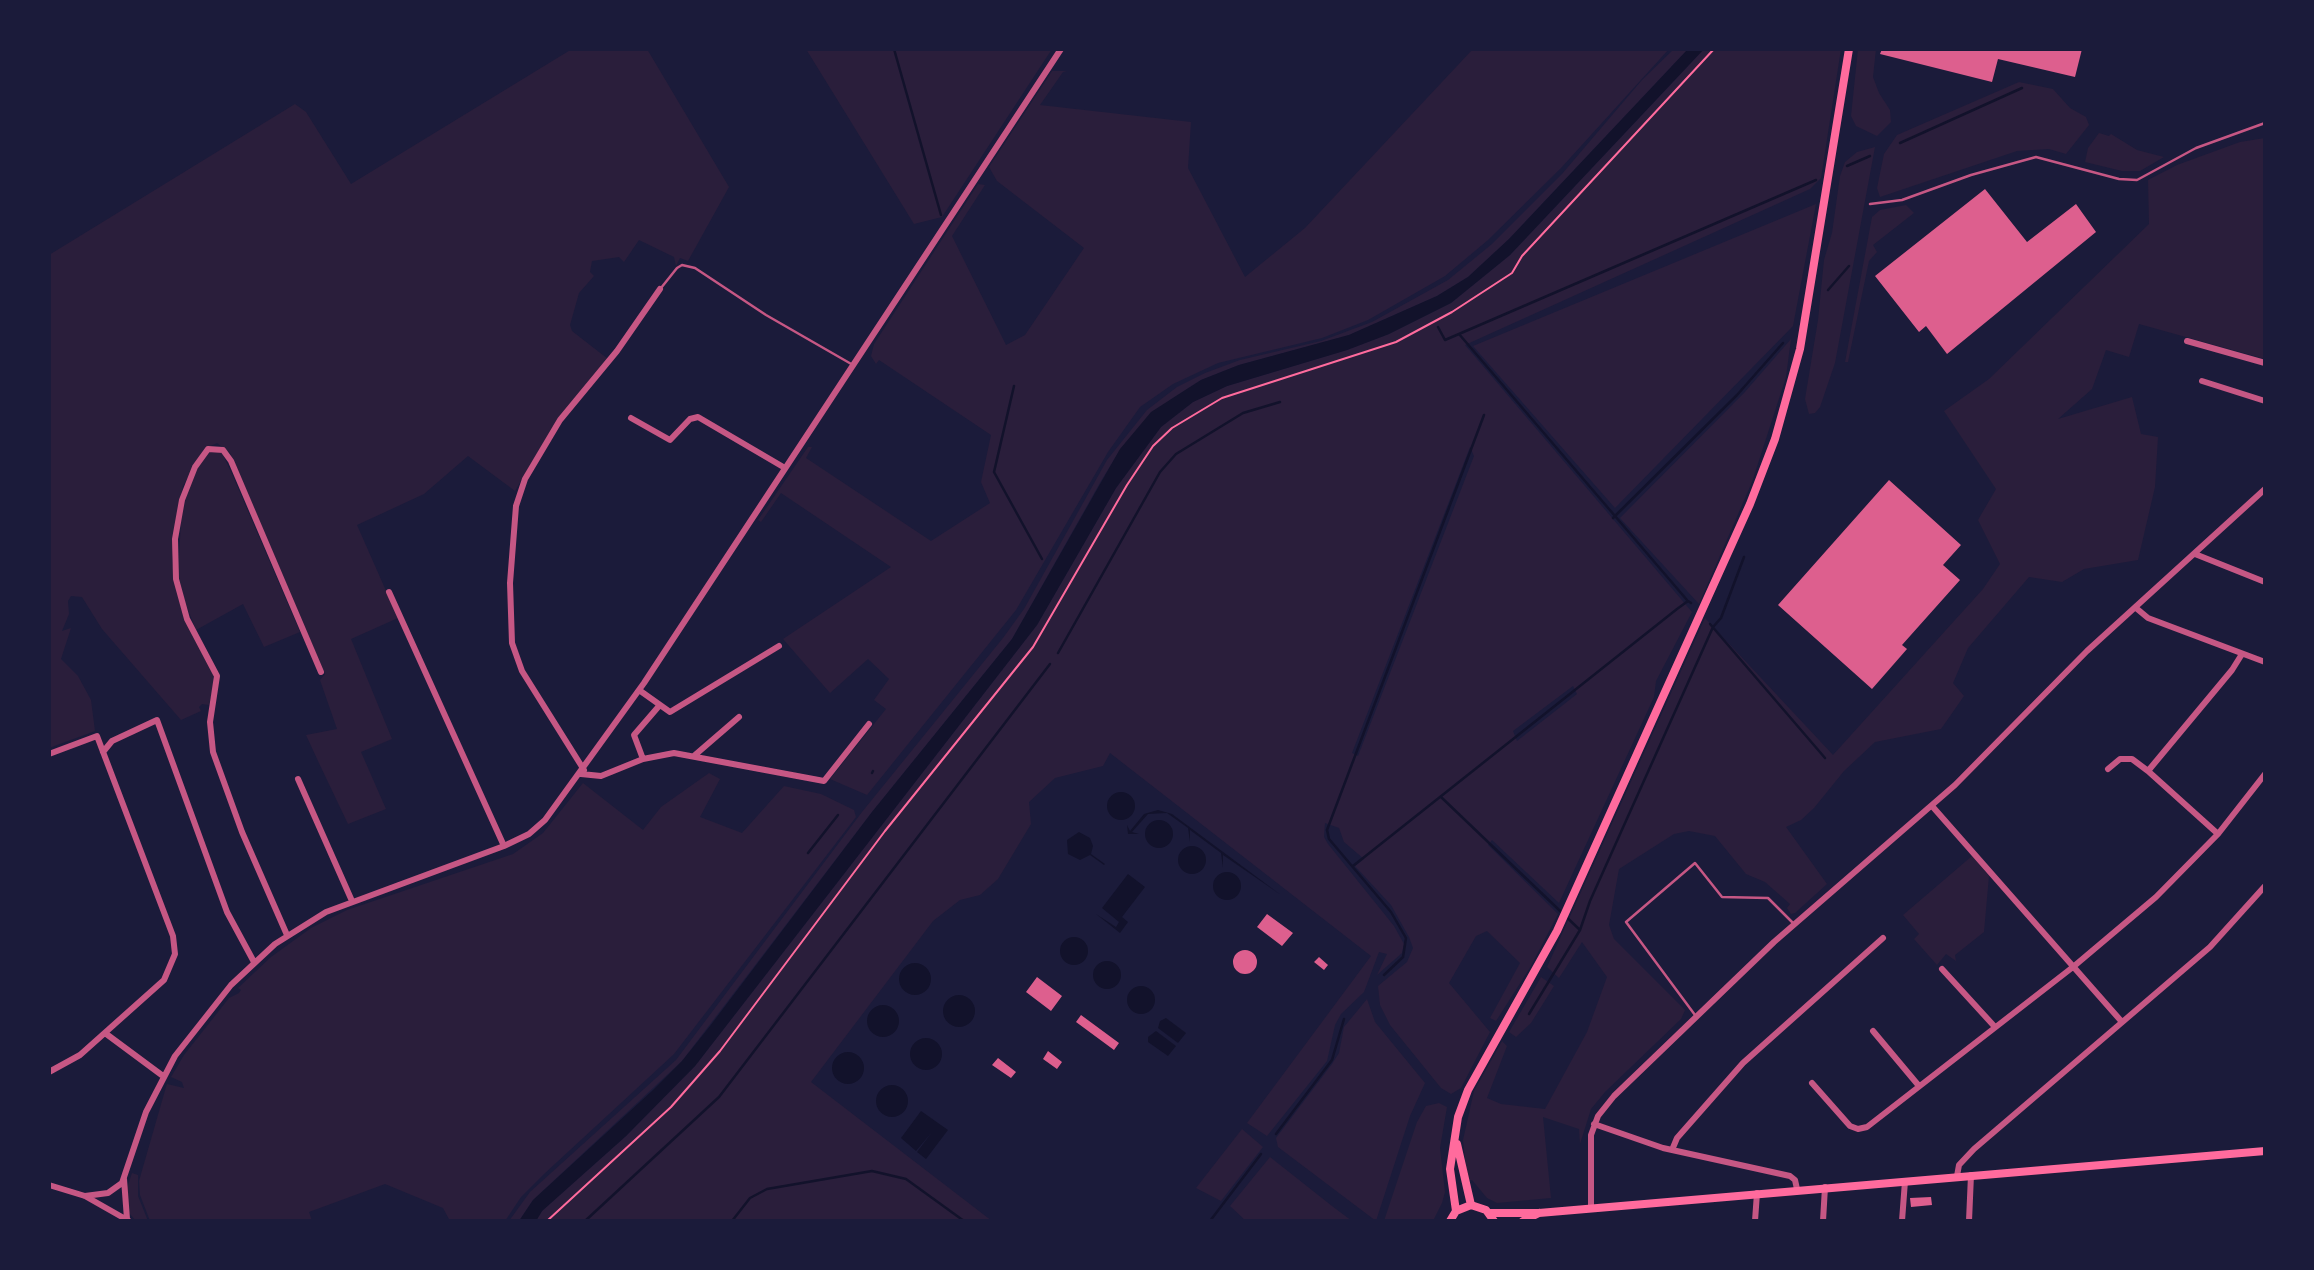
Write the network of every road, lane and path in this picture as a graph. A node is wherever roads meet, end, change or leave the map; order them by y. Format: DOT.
graph roads {
  1 [pos="1061,49"];
  2 [pos="1714,49"];
  3 [pos="1849,49"];
  4 [pos="2265,123"];
  5 [pos="1870,204"];
  6 [pos="660,289"];
  7 [pos="2187,341"];
  8 [pos="2265,363"];
  9 [pos="853,365"];
  10 [pos="2202,381"];
  11 [pos="2265,401"];
  12 [pos="631,418"];
  13 [pos="785,468"];
  14 [pos="2265,489"];
  15 [pos="2195,554"];
  16 [pos="2265,582"];
  17 [pos="389,592"];
  18 [pos="2136,608"];
  19 [pos="779,646"];
  20 [pos="2242,654"];
  21 [pos="2265,662"];
  22 [pos="321,672"];
  23 [pos="639,690"];
  24 [pos="659,706"];
  25 [pos="739,717"];
  26 [pos="869,724"];
  27 [pos="103,752"];
  28 [pos="49,754"];
  29 [pos="695,755"];
  30 [pos="643,759"];
  31 [pos="2108,769"];
  32 [pos="2148,771"];
  33 [pos="582,772"];
  34 [pos="2265,774"];
  35 [pos="298,779"];
  36 [pos="1932,806"];
  37 [pos="2218,834"];
  38 [pos="504,846"];
  39 [pos="2265,886"];
  40 [pos="352,901"];
  41 [pos="1794,924"];
  42 [pos="288,935"];
  43 [pos="1883,938"];
  44 [pos="254,962"];
  45 [pos="2073,967"];
  46 [pos="1942,969"];
  47 [pos="1696,1016"];
  48 [pos="2122,1022"];
  49 [pos="1994,1027"];
  50 [pos="1873,1031"];
  51 [pos="105,1033"];
  52 [pos="49,1072"];
  53 [pos="163,1076"];
  54 [pos="1812,1083"];
  55 [pos="1919,1086"];
  56 [pos="1594,1124"];
  57 [pos="1455,1138"];
  58 [pos="1671,1150"];
  59 [pos="2265,1151"];
  60 [pos="1971,1175"];
  61 [pos="1957,1176"];
  62 [pos="124,1179"];
  63 [pos="1905,1181"];
  64 [pos="49,1185"];
  65 [pos="1825,1187"];
  66 [pos="1797,1189"];
  67 [pos="1757,1193"];
  68 [pos="85,1196"];
  69 [pos="1471,1205"];
  70 [pos="1591,1206"];
  71 [pos="1456,1211"];
  72 [pos="1539,1213"];
  73 [pos="1492,1217"];
  74 [pos="128,1220"];
  75 [pos="547,1221"];
  76 [pos="1450,1221"];
  77 [pos="1523,1221"];
  78 [pos="1755,1221"];
  79 [pos="1822,1221"];
  80 [pos="1902,1221"];
  81 [pos="1969,1221"];
  1 -- 9 [label="street"];
  2 -- 75 [label="path"];
  3 -- 57 [label="main road"];
  4 -- 5 [label="lane"];
  6 -- 9 [label="lane"];
  6 -- 33 [label="street"];
  7 -- 8 [label="street"];
  9 -- 13 [label="street"];
  10 -- 11 [label="street"];
  12 -- 13 [label="street"];
  13 -- 23 [label="street"];
  14 -- 15 [label="street"];
  15 -- 16 [label="street"];
  15 -- 18 [label="street"];
  17 -- 38 [label="street"];
  18 -- 20 [label="street"];
  18 -- 36 [label="street"];
  19 -- 24 [label="street"];
  20 -- 21 [label="street"];
  20 -- 32 [label="street"];
  22 -- 42 [label="street"];
  23 -- 24 [label="street"];
  23 -- 33 [label="street"];
  24 -- 30 [label="street"];
  25 -- 29 [label="street"];
  26 -- 29 [label="street"];
  27 -- 28 [label="street"];
  27 -- 44 [label="street"];
  27 -- 51 [label="street"];
  29 -- 30 [label="street"];
  30 -- 33 [label="street"];
  31 -- 32 [label="street"];
  32 -- 37 [label="street"];
  33 -- 38 [label="street"];
  34 -- 37 [label="street"];
  35 -- 40 [label="street"];
  36 -- 41 [label="street"];
  36 -- 45 [label="street"];
  37 -- 45 [label="street"];
  38 -- 40 [label="street"];
  39 -- 48 [label="street"];
  40 -- 42 [label="street"];
  41 -- 47 [label="street"];
  41 -- 47 [label="lane"];
  42 -- 44 [label="street"];
  43 -- 58 [label="street"];
  44 -- 53 [label="street"];
  45 -- 48 [label="street"];
  45 -- 49 [label="street"];
  46 -- 49 [label="street"];
  47 -- 56 [label="street"];
  48 -- 61 [label="street"];
  49 -- 55 [label="street"];
  50 -- 55 [label="street"];
  51 -- 52 [label="street"];
  51 -- 53 [label="street"];
  53 -- 62 [label="street"];
  54 -- 55 [label="street"];
  56 -- 58 [label="street"];
  56 -- 70 [label="street"];
  57 -- 69 [label="main road"];
  57 -- 71 [label="main road"];
  58 -- 66 [label="street"];
  59 -- 60 [label="main road"];
  60 -- 61 [label="main road"];
  60 -- 81 [label="street"];
  61 -- 63 [label="main road"];
  62 -- 68 [label="street"];
  62 -- 74 [label="street"];
  63 -- 65 [label="main road"];
  63 -- 80 [label="street"];
  64 -- 68 [label="street"];
  65 -- 66 [label="main road"];
  65 -- 79 [label="street"];
  66 -- 67 [label="main road"];
  67 -- 70 [label="main road"];
  67 -- 78 [label="street"];
  68 -- 74 [label="street"];
  69 -- 71 [label="main road"];
  69 -- 73 [label="main road"];
  70 -- 72 [label="main road"];
  71 -- 76 [label="main road"];
  72 -- 73 [label="main road"];
  72 -- 77 [label="main road"];
}
